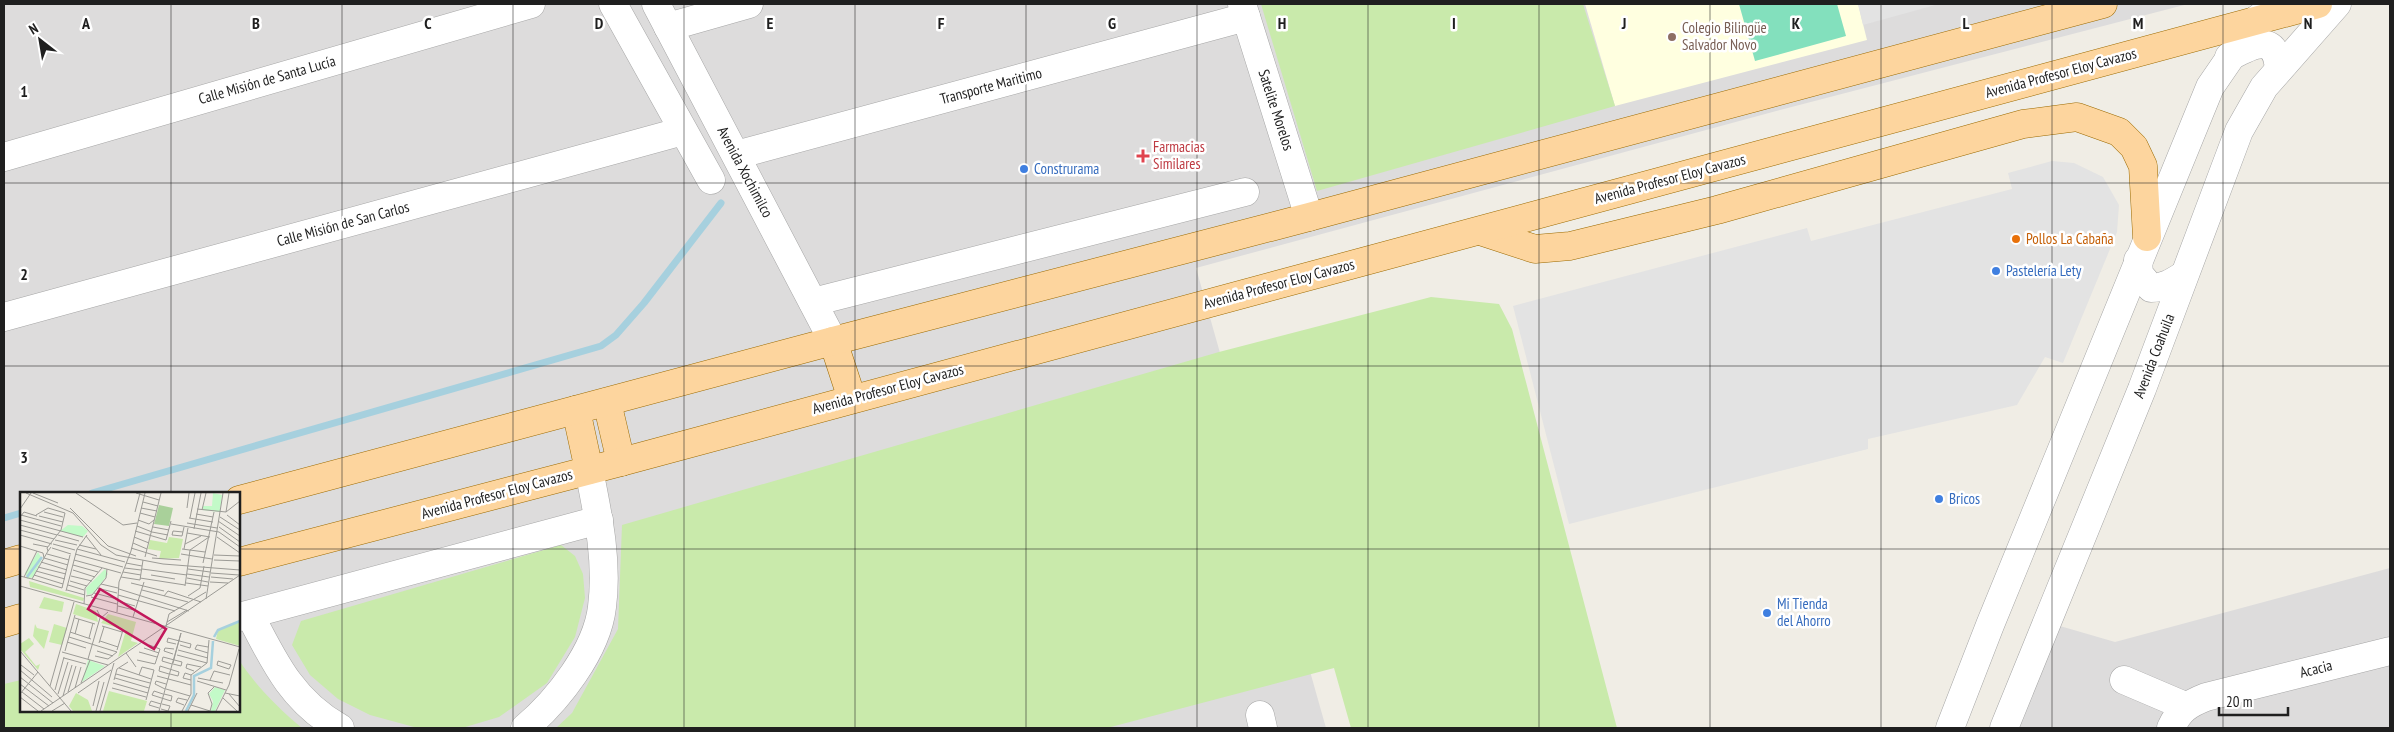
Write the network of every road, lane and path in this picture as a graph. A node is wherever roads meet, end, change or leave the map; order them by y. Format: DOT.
graph roads {
  1 [pos="531,4"];
  2 [pos="613,4"];
  3 [pos="749,4"];
  4 [pos="2103,4"];
  5 [pos="2278,4"];
  6 [pos="2318,4"];
  7 [pos="2337,4"];
  8 [pos="1244,10"];
  9 [pos="662,15"];
  10 [pos="2256,20"];
  11 [pos="2229,57"];
  12 [pos="2279,69"];
  13 [pos="2044,78"];
  14 [pos="683,131"];
  15 [pos="1948,144"];
  16 [pos="736,155"];
  17 [pos="4,157"];
  18 [pos="710,180"];
  19 [pos="1246,192"];
  20 [pos="1310,217"];
  21 [pos="1480,231"];
  22 [pos="2142,249"];
  23 [pos="2184,275"];
  24 [pos="813,302"];
  25 [pos="4,317"];
  26 [pos="833,341"];
  27 [pos="852,399"];
  28 [pos="607,402"];
  29 [pos="576,410"];
  30 [pos="621,462"];
  31 [pos="588,470"];
  32 [pos="240,500"];
  33 [pos="599,520"];
  34 [pos="20,559"];
  35 [pos="240,562"];
  36 [pos="4,564"];
  37 [pos="244,616"];
  38 [pos="20,618"];
  39 [pos="4,623"];
  40 [pos="2390,651"];
  41 [pos="2124,680"];
  42 [pos="2178,717"];
  43 [pos="340,728"];
  44 [pos="525,728"];
  45 [pos="1950,728"];
  46 [pos="2004,728"];
  1 -- 17 [label="street, Calle Misión de Santa Lucía"];
  2 -- 14 [label="street"];
  3 -- 9 [label="street"];
  4 -- 20 [label="main road"];
  5 -- 10 [label="street"];
  6 -- 10 [label="main road, Avenida Profesor Eloy Cavazos"];
  7 -- 12 [label="street, Avenida Coahuila"];
  8 -- 16 [label="street, Transporte Maritimo"];
  8 -- 20 [label="street, Satelite Morelos"];
  9 -- 16 [label="street, Avenida Xochimilco"];
  10 -- 11 [label="street"];
  10 -- 13 [label="main road, Avenida Profesor Eloy Cavazos"];
  11 -- 12 [label="street"];
  11 -- 22 [label="street"];
  12 -- 23 [label="street, Avenida Coahuila"];
  13 -- 15 [label="main road"];
  13 -- 21 [label="main road, Avenida Profesor Eloy Cavazos"];
  14 -- 18 [label="street"];
  14 -- 25 [label="street, Calle Misión de San Carlos"];
  15 -- 21 [label="main road"];
  15 -- 22 [label="main road"];
  16 -- 24 [label="street, Avenida Xochimilco"];
  19 -- 24 [label="street"];
  20 -- 26 [label="main road"];
  21 -- 27 [label="main road, Avenida Profesor Eloy Cavazos"];
  22 -- 23 [label="street"];
  22 -- 45 [label="street"];
  23 -- 46 [label="street, Avenida Coahuila"];
  24 -- 26 [label="street, Avenida Xochimilco"];
  26 -- 27 [label="main road"];
  26 -- 28 [label="main road"];
  27 -- 30 [label="main road, Avenida Profesor Eloy Cavazos"];
  28 -- 29 [label="main road"];
  28 -- 30 [label="main road"];
  29 -- 31 [label="main road"];
  29 -- 32 [label="main road"];
  30 -- 31 [label="main road, Avenida Profesor Eloy Cavazos"];
  31 -- 33 [label="street"];
  31 -- 35 [label="main road, Avenida Profesor Eloy Cavazos"];
  33 -- 37 [label="street"];
  33 -- 44 [label="street"];
  34 -- 36 [label="main road"];
  37 -- 43 [label="street"];
  38 -- 39 [label="main road"];
  40 -- 42 [label="street, Acacia"];
  41 -- 42 [label="street"];
}
